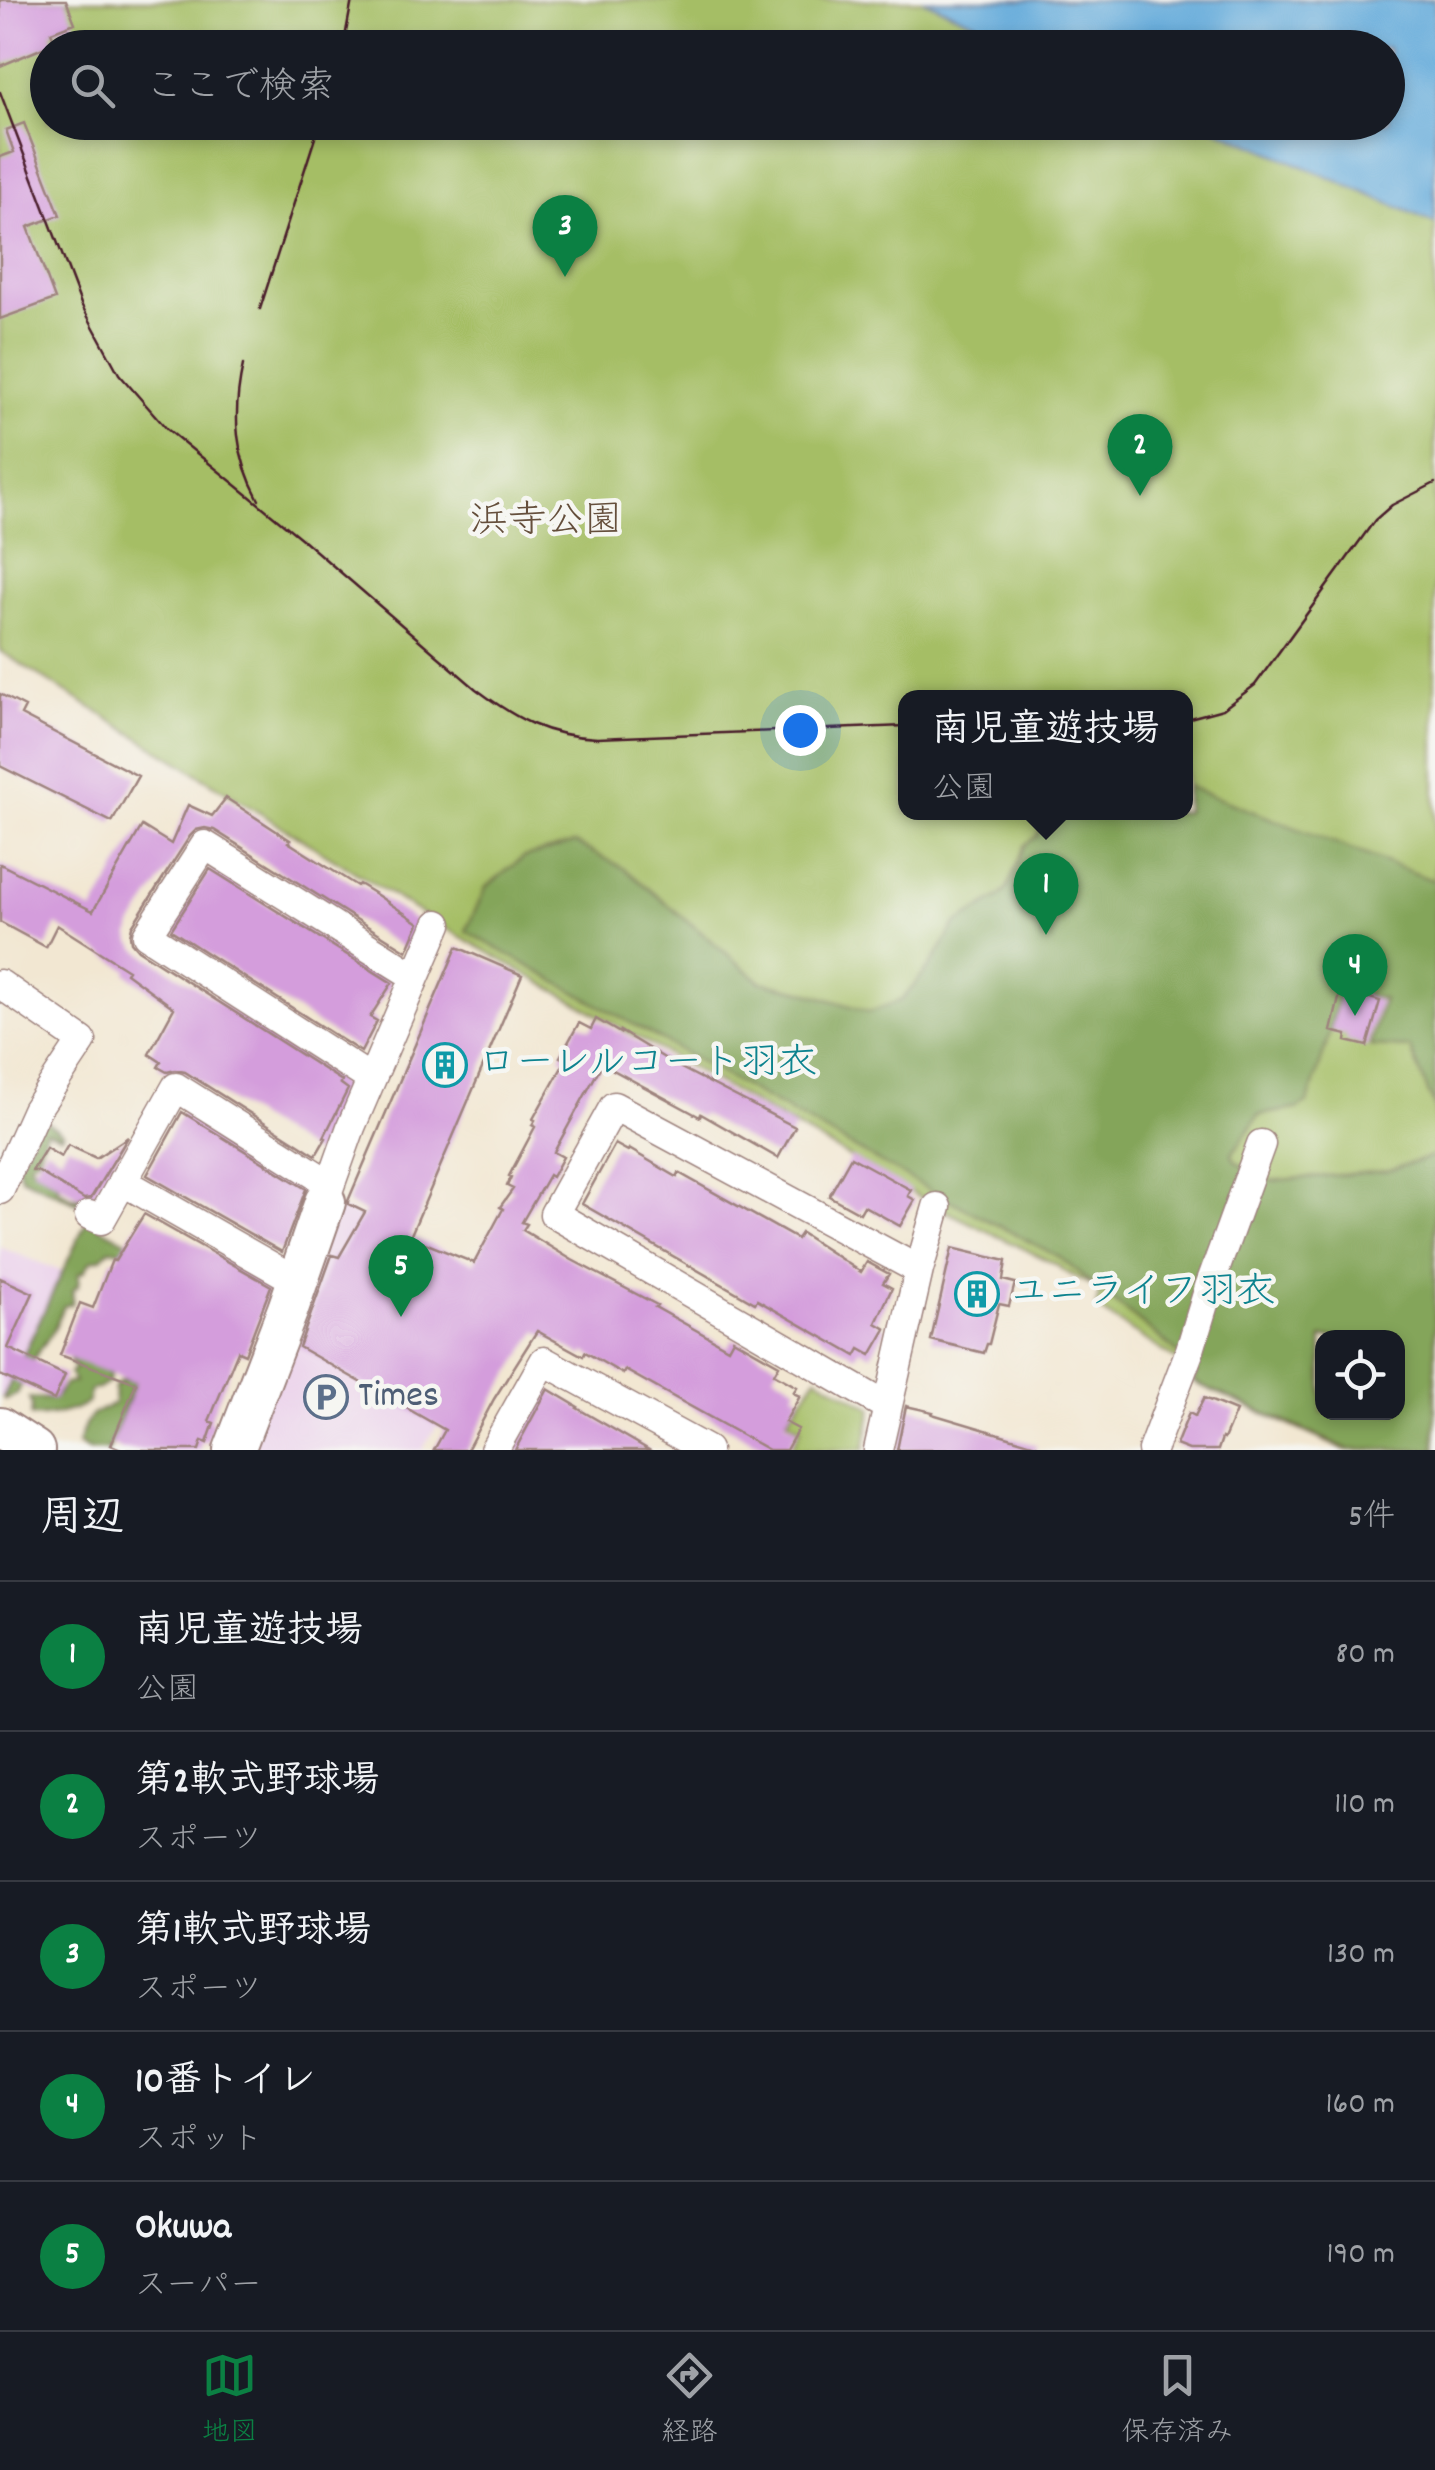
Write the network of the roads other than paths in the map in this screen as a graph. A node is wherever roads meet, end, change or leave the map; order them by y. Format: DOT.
graph roads {
  1 [pos="438,924"];
  2 [pos="414,976"];
  3 [pos="0,984"];
  4 [pos="370,1079"];
  5 [pos="1261,1144"];
  6 [pos="122,1181"];
  7 [pos="0,1190"];
  8 [pos="328,1193"];
  9 [pos="937,1207"];
  10 [pos="89,1215"];
  11 [pos="919,1270"];
  12 [pos="298,1280"];
  13 [pos="886,1406"];
  14 [pos="0,1428"];
  15 [pos="34,1450"];
  16 [pos="234,1450"];
  17 [pos="494,1450"];
  18 [pos="707,1450"];
  19 [pos="878,1450"];
  20 [pos="1152,1450"];
  1 -- 2 [label="street"];
  2 -- 4 [label="street"];
  2 -- 4 [label="street"];
  3 -- 7 [label="street"];
  4 -- 8 [label="street"];
  5 -- 20 [label="street"];
  6 -- 8 [label="street"];
  6 -- 10 [label="street"];
  6 -- 12 [label="street"];
  8 -- 12 [label="street"];
  9 -- 11 [label="street"];
  11 -- 13 [label="street"];
  11 -- 13 [label="street"];
  12 -- 16 [label="street"];
  13 -- 19 [label="street"];
  14 -- 15 [label="street"];
  17 -- 18 [label="street"];
}
